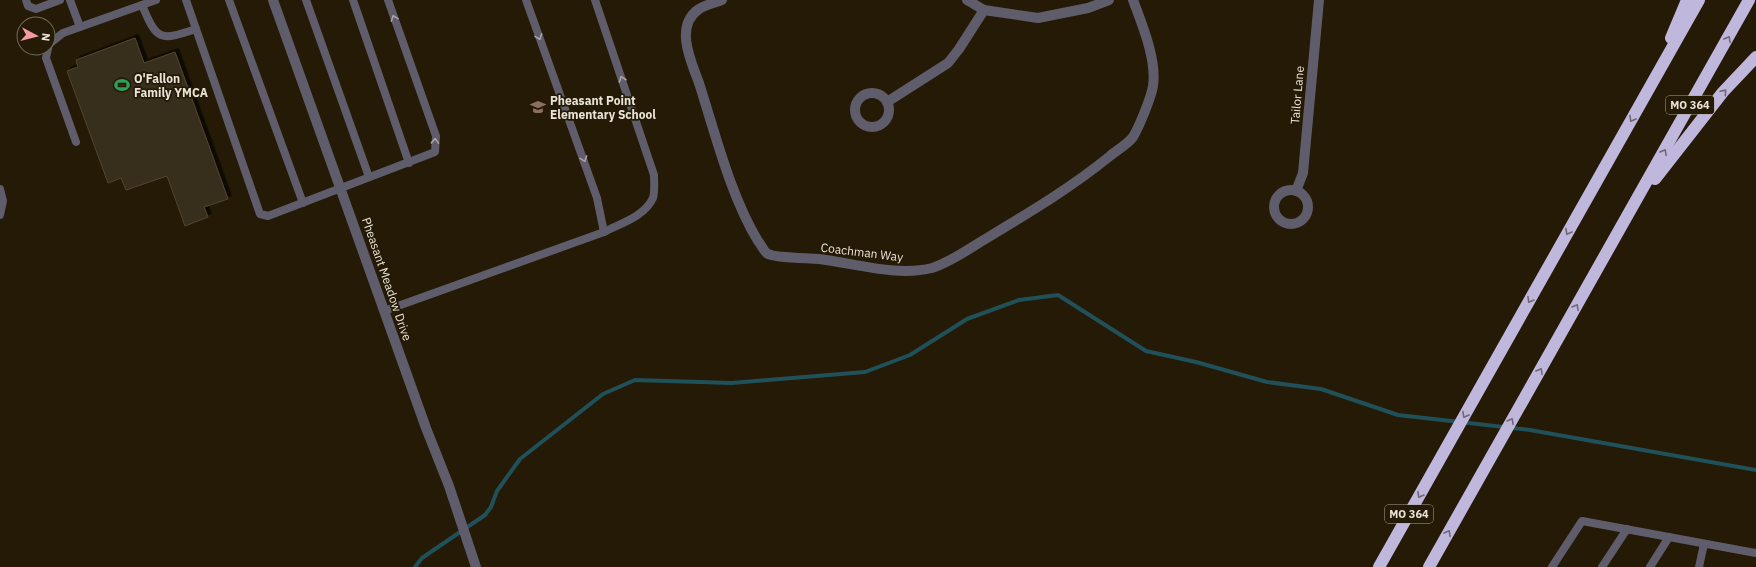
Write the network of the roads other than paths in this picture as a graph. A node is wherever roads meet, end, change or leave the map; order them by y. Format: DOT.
graph roads {
  1 [pos="26,0"];
  2 [pos="60,0"];
  3 [pos="70,0"];
  4 [pos="156,0"];
  5 [pos="186,0"];
  6 [pos="229,0"];
  7 [pos="273,0"];
  8 [pos="306,0"];
  9 [pos="353,0"];
  10 [pos="388,0"];
  11 [pos="526,0"];
  12 [pos="595,0"];
  13 [pos="722,0"];
  14 [pos="967,0"];
  15 [pos="1109,0"];
  16 [pos="1133,0"];
  17 [pos="1319,0"];
  18 [pos="1687,0"];
  19 [pos="1699,0"];
  20 [pos="1749,0"];
  21 [pos="142,5"];
  22 [pos="984,10"];
  23 [pos="80,27"];
  24 [pos="196,29"];
  25 [pos="1756,57"];
  26 [pos="1651,85"];
  27 [pos="887,102"];
  28 [pos="76,142"];
  29 [pos="409,163"];
  30 [pos="369,177"];
  31 [pos="341,188"];
  32 [pos="0,189"];
  33 [pos="1296,191"];
  34 [pos="303,203"];
  35 [pos="1631,210"];
  36 [pos="0,215"];
  37 [pos="604,232"];
  38 [pos="384,311"];
  39 [pos="1627,529"];
  40 [pos="1669,537"];
  41 [pos="1704,544"];
  42 [pos="1756,553"];
  43 [pos="476,567"];
  44 [pos="1379,567"];
  45 [pos="1429,567"];
  46 [pos="1552,567"];
  47 [pos="1602,567"];
  48 [pos="1650,567"];
  49 [pos="1699,567"];
  1 -- 2 [label="lane"];
  3 -- 23 [label="lane"];
  4 -- 21 [label="lane"];
  5 -- 24 [label="lane"];
  6 -- 34 [label="lane"];
  7 -- 31 [label="street, Pheasant Meadow Drive"];
  8 -- 30 [label="lane"];
  9 -- 29 [label="lane"];
  29 -- 10 [label="lane, one-way"];
  11 -- 37 [label="lane, one-way"];
  37 -- 12 [label="lane, one-way"];
  13 -- 16 [label="street, Coachman Way"];
  14 -- 22 [label="street"];
  15 -- 22 [label="street"];
  17 -- 33 [label="street, Tailor Lane"];
  18 -- 26 [label="highway"];
  19 -- 26 [label="highway, MO 364"];
  35 -- 20 [label="highway, MO 364, one-way"];
  21 -- 23 [label="lane"];
  21 -- 24 [label="lane"];
  22 -- 27 [label="street"];
  23 -- 28 [label="lane"];
  24 -- 34 [label="lane"];
  35 -- 25 [label="highway, one-way"];
  26 -- 44 [label="highway, MO 364, one-way"];
  29 -- 30 [label="lane"];
  30 -- 31 [label="lane"];
  31 -- 34 [label="lane"];
  31 -- 38 [label="street, Pheasant Meadow Drive"];
  32 -- 36 [label="lane"];
  45 -- 35 [label="highway, MO 364, one-way"];
  37 -- 38 [label="lane"];
  38 -- 43 [label="street, Pheasant Meadow Drive"];
  39 -- 40 [label="lane"];
  39 -- 46 [label="lane"];
  39 -- 47 [label="lane"];
  40 -- 41 [label="lane"];
  40 -- 48 [label="lane"];
  41 -- 42 [label="lane"];
  41 -- 49 [label="lane"];
}
